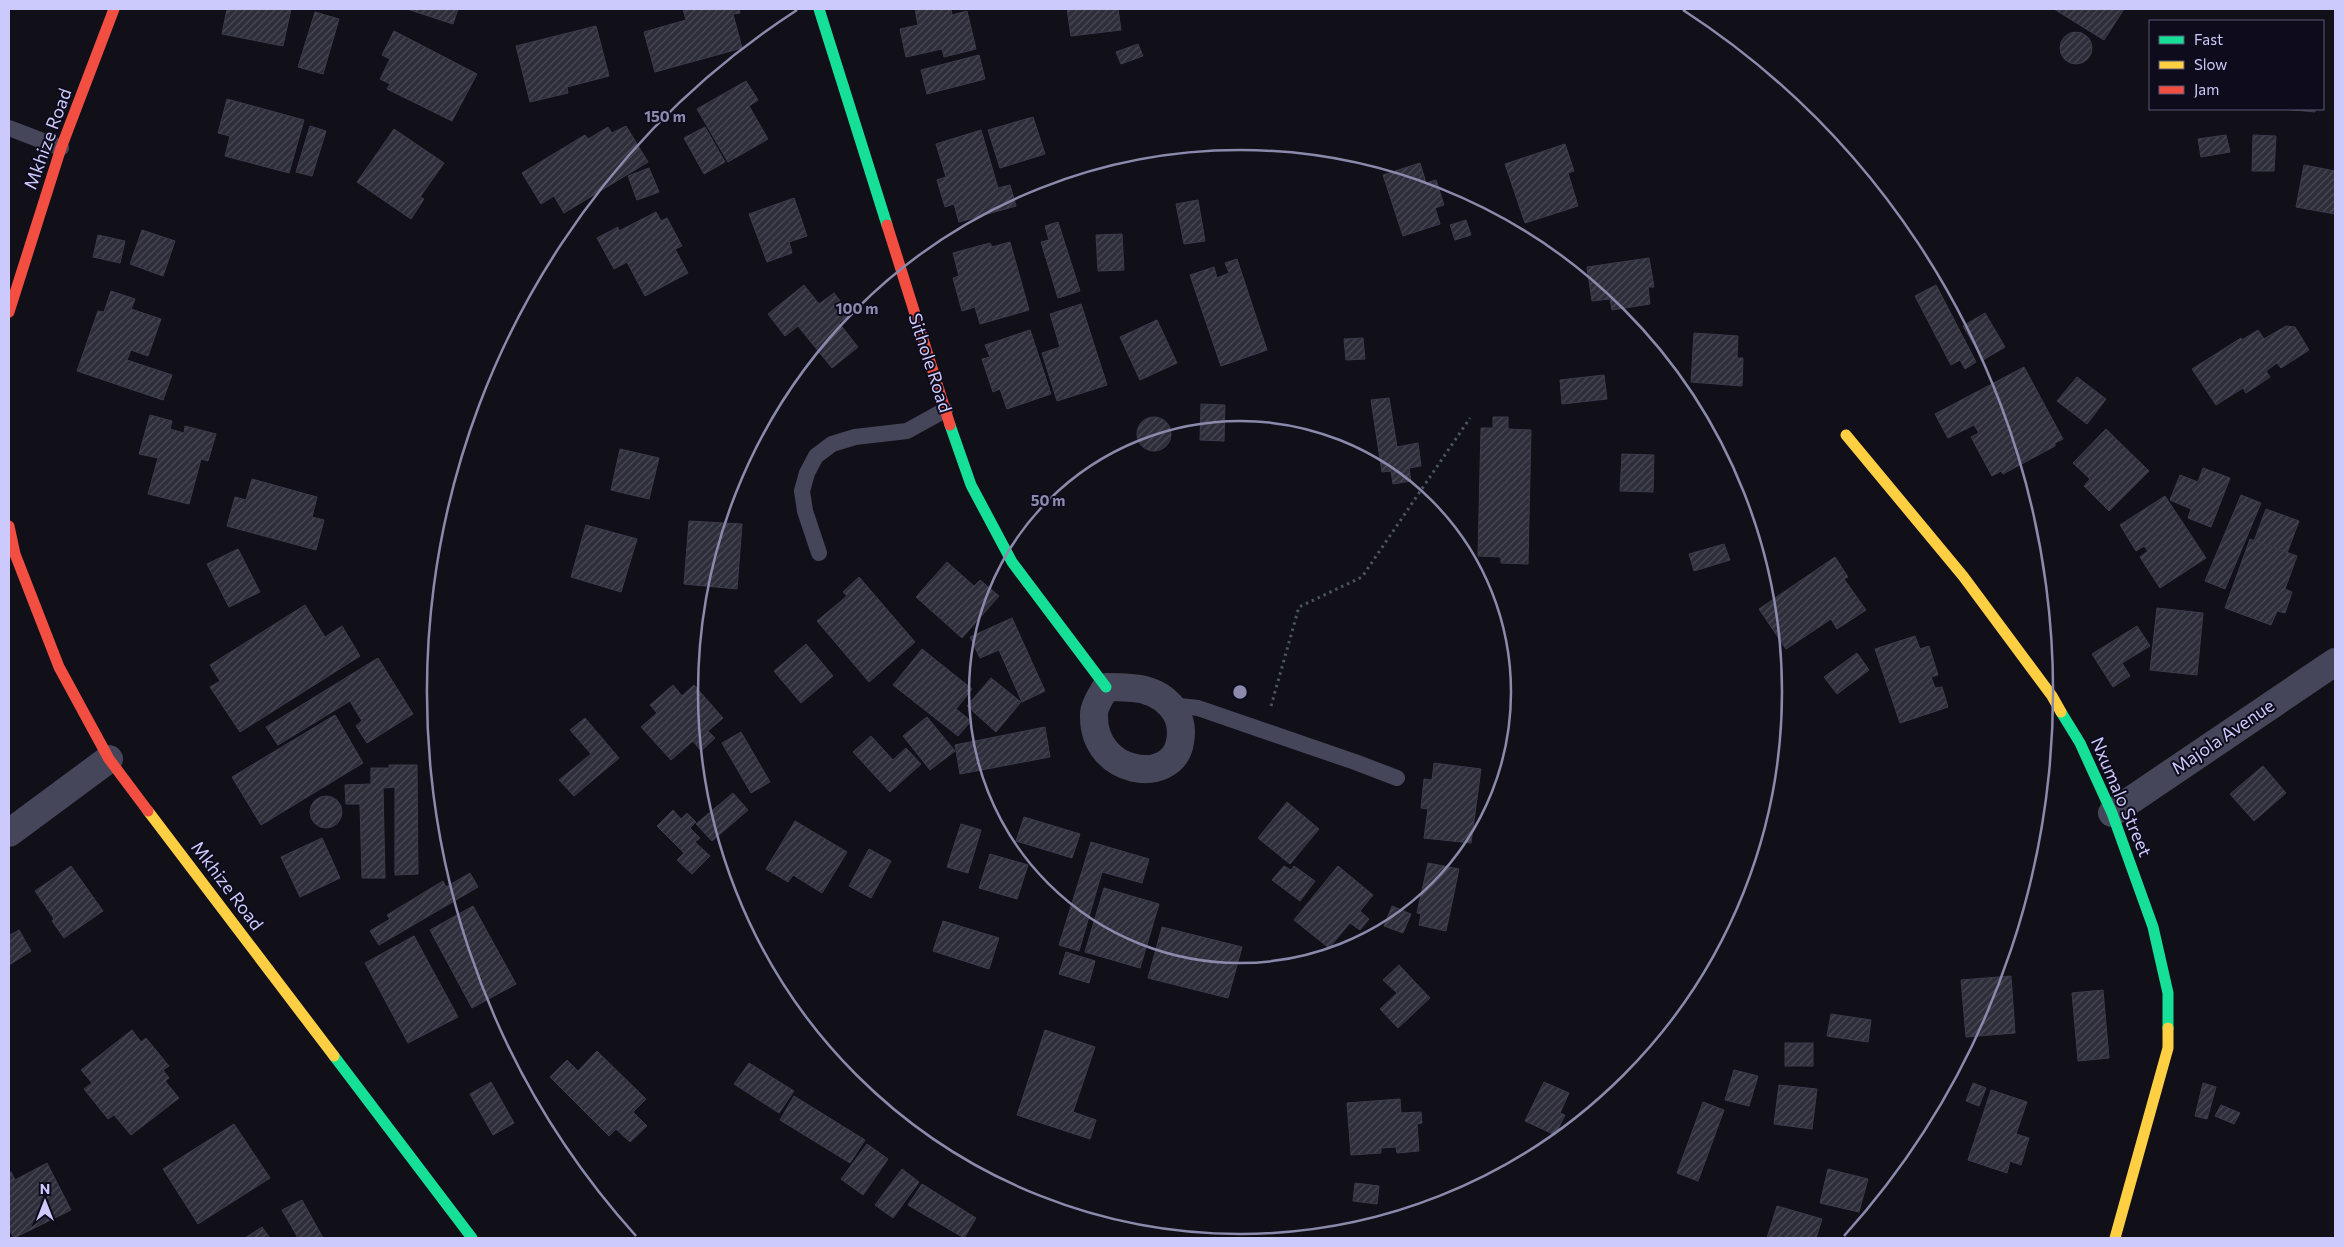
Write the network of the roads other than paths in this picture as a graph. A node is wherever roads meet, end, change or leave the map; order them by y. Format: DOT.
graph roads {
  1 [pos="114,9"];
  2 [pos="819,9"];
  3 [pos="9,128"];
  4 [pos="61,148"];
  5 [pos="9,312"];
  6 [pos="945,410"];
  7 [pos="1846,435"];
  8 [pos="9,526"];
  9 [pos="820,553"];
  10 [pos="2335,662"];
  11 [pos="1106,686"];
  12 [pos="1171,705"];
  13 [pos="109,759"];
  14 [pos="1396,778"];
  15 [pos="2112,813"];
  16 [pos="9,833"];
  17 [pos="472,1238"];
  18 [pos="2115,1238"];
  1 -- 4 [label="street, Mkhize Road"];
  2 -- 6 [label="street, Sithole Road"];
  3 -- 4 [label="lane"];
  4 -- 5 [label="street, Mkhize Road"];
  6 -- 9 [label="lane"];
  6 -- 11 [label="street, Sithole Road"];
  7 -- 15 [label="street, Nxumalo Street"];
  8 -- 13 [label="street, Mkhize Road"];
  10 -- 15 [label="street, Majola Avenue"];
  11 -- 12 [label="street"];
  11 -- 12 [label="street"];
  12 -- 14 [label="lane"];
  13 -- 16 [label="street"];
  13 -- 17 [label="street, Mkhize Road"];
  15 -- 18 [label="street, Nxumalo Street"];
}
